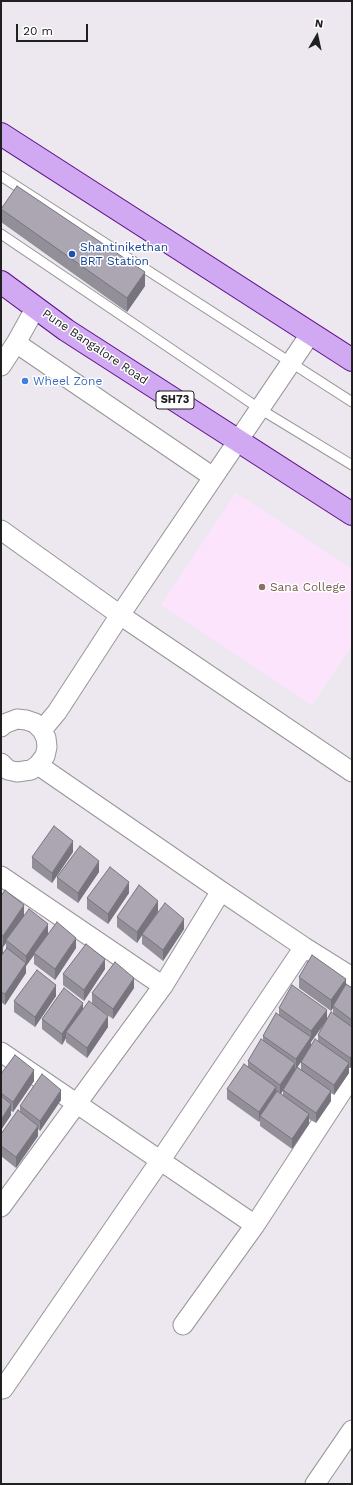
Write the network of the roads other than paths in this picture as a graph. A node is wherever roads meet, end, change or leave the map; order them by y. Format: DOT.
graph roads {
  1 [pos="1,134"];
  2 [pos="1,176"];
  3 [pos="1,234"];
  4 [pos="1,282"];
  5 [pos="36,307"];
  6 [pos="311,333"];
  7 [pos="16,343"];
  8 [pos="352,360"];
  9 [pos="290,363"];
  10 [pos="1,366"];
  11 [pos="352,402"];
  12 [pos="260,409"];
  13 [pos="238,442"];
  14 [pos="352,465"];
  15 [pos="213,476"];
  16 [pos="352,514"];
  17 [pos="1,530"];
  18 [pos="120,614"];
  19 [pos="1,727"];
  20 [pos="42,730"];
  21 [pos="1,763"];
  22 [pos="38,765"];
  23 [pos="352,772"];
  24 [pos="1,876"];
  25 [pos="221,891"];
  26 [pos="304,947"];
  27 [pos="352,977"];
  28 [pos="163,986"];
  29 [pos="1,1052"];
  30 [pos="352,1076"];
  31 [pos="77,1105"];
  32 [pos="160,1161"];
  33 [pos="1,1207"];
  34 [pos="255,1225"];
  35 [pos="183,1325"];
  36 [pos="3,1389"];
  37 [pos="352,1430"];
  38 [pos="315,1484"];
  1 -- 6 [label="main road"];
  2 -- 9 [label="lane"];
  3 -- 12 [label="lane"];
  4 -- 5 [label="main road, Pune Bangalore Road / SH73"];
  5 -- 7 [label="street"];
  5 -- 13 [label="main road, Pune Bangalore Road / SH73"];
  6 -- 8 [label="main road"];
  6 -- 9 [label="street"];
  7 -- 10 [label="street"];
  7 -- 15 [label="street"];
  9 -- 11 [label="lane"];
  9 -- 12 [label="street"];
  12 -- 13 [label="street"];
  12 -- 14 [label="lane"];
  13 -- 15 [label="street"];
  13 -- 16 [label="main road, Pune Bangalore Road / SH73"];
  15 -- 18 [label="street"];
  17 -- 18 [label="street"];
  18 -- 20 [label="street"];
  18 -- 23 [label="street"];
  19 -- 20 [label="street"];
  20 -- 22 [label="street"];
  21 -- 22 [label="street"];
  22 -- 25 [label="street"];
  24 -- 28 [label="street"];
  25 -- 26 [label="street"];
  25 -- 28 [label="street"];
  26 -- 27 [label="street"];
  26 -- 32 [label="street"];
  28 -- 31 [label="street"];
  29 -- 31 [label="street"];
  30 -- 34 [label="street"];
  31 -- 32 [label="street"];
  31 -- 33 [label="street"];
  32 -- 34 [label="street"];
  32 -- 36 [label="street"];
  34 -- 35 [label="street"];
  37 -- 38 [label="street"];
}
